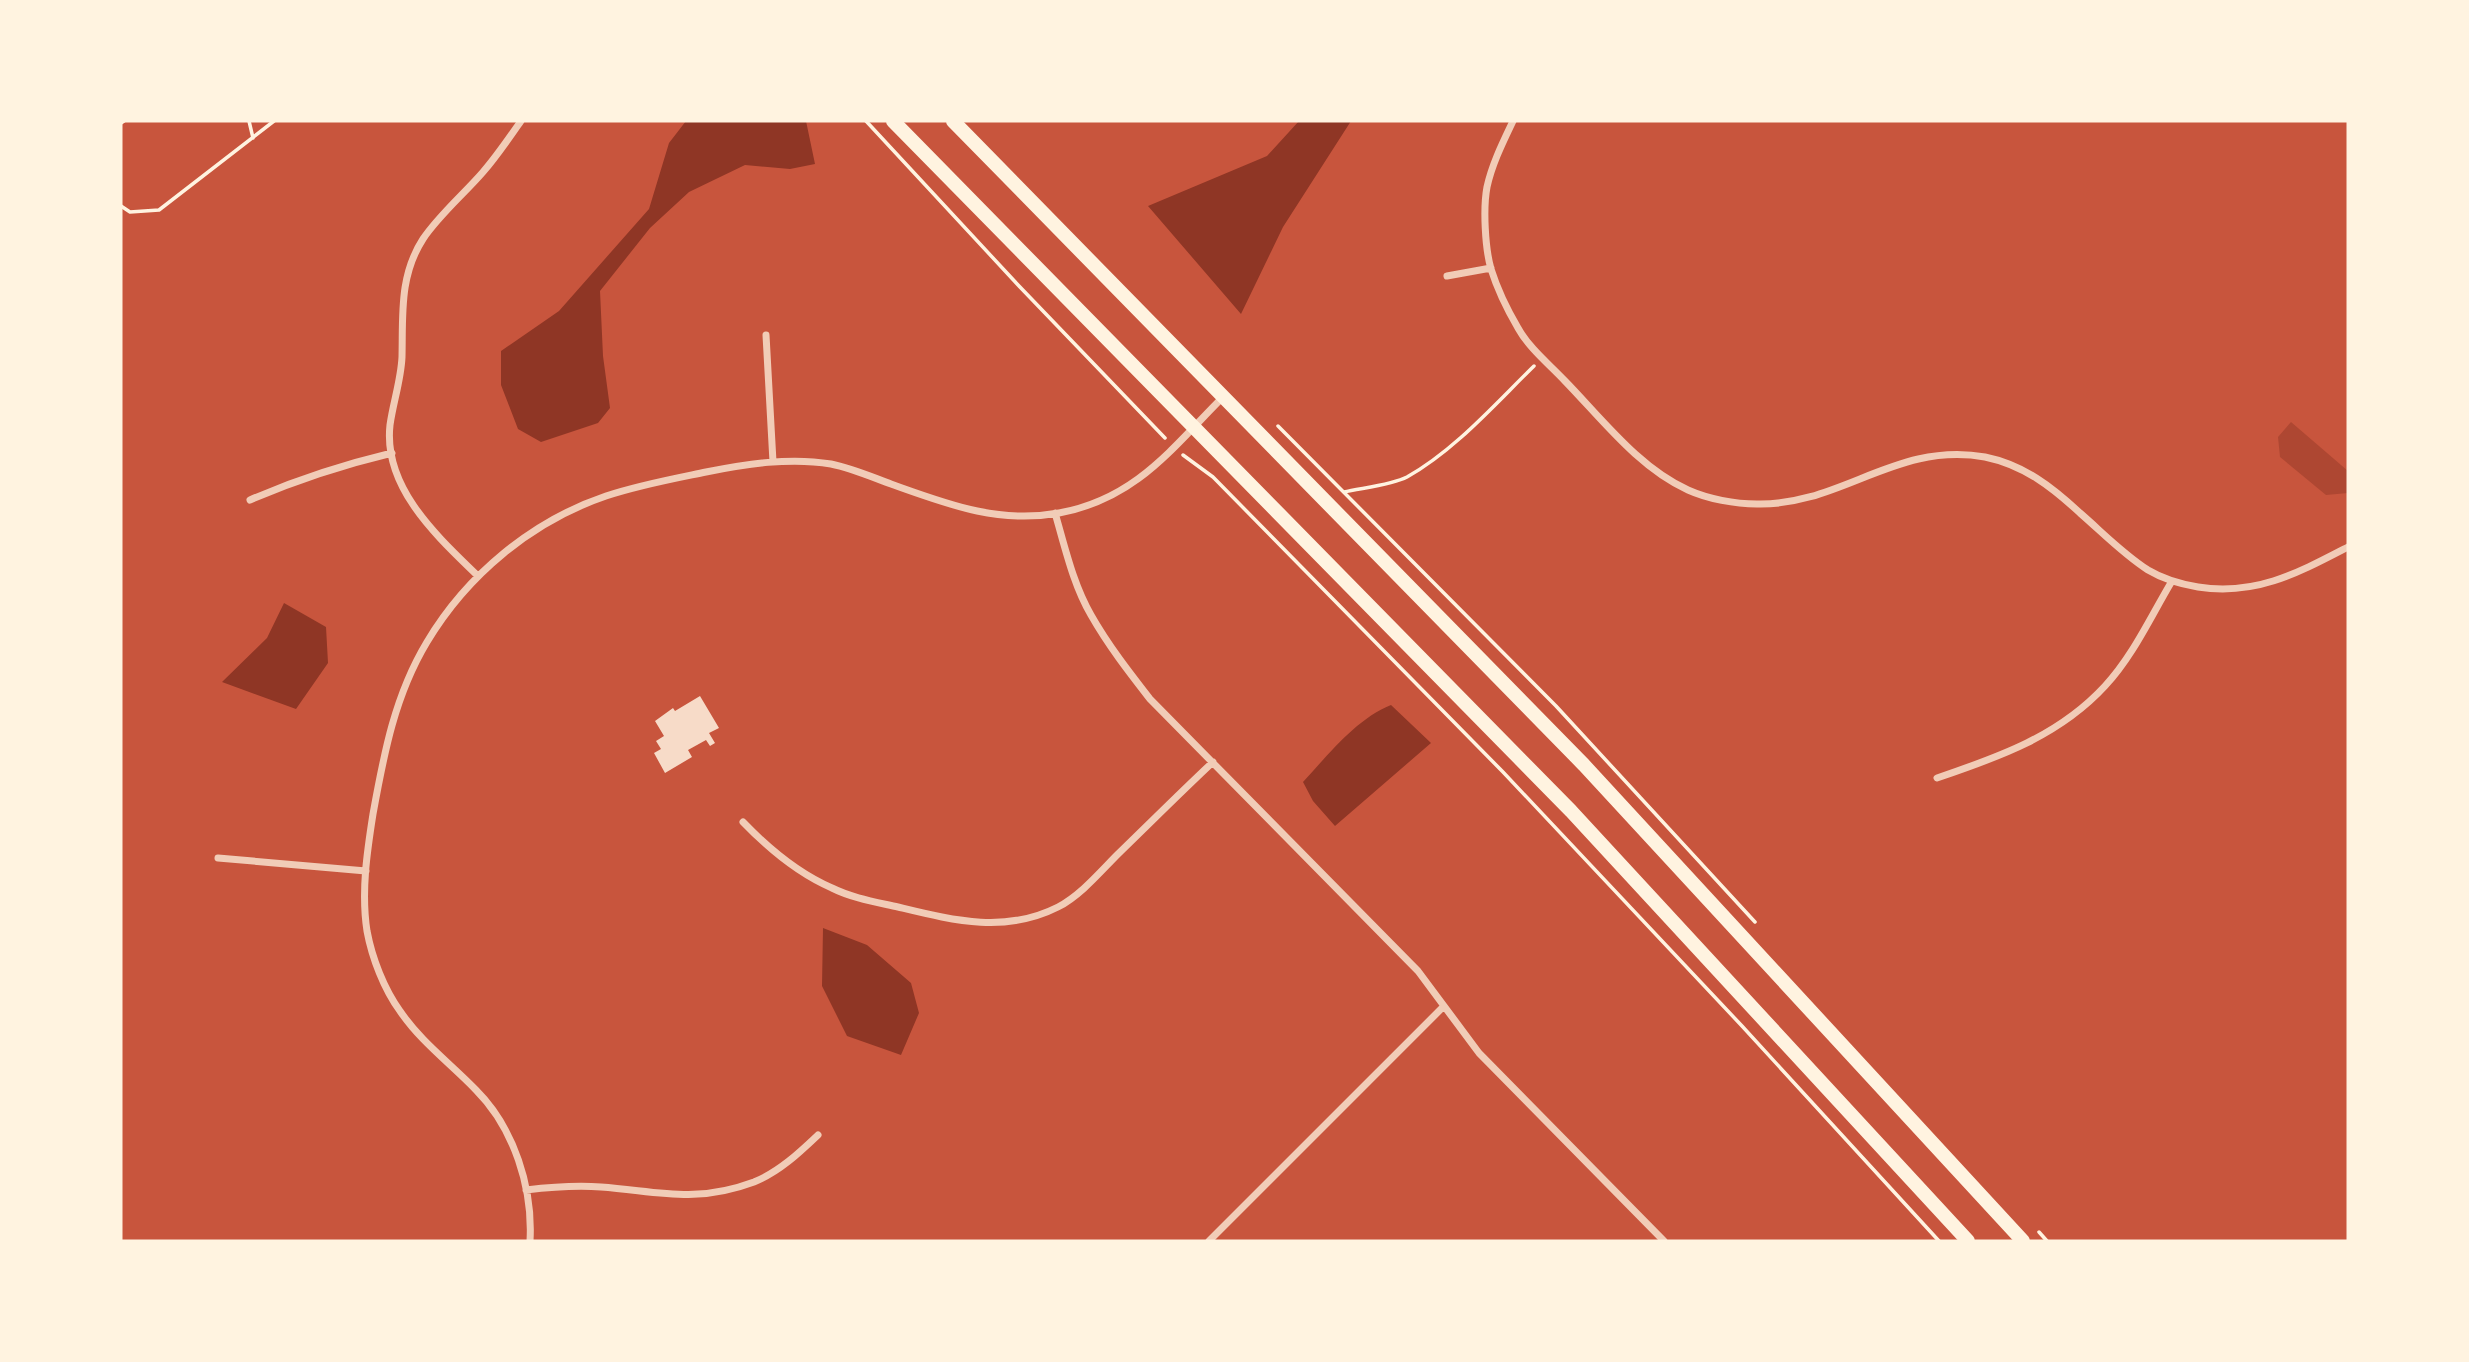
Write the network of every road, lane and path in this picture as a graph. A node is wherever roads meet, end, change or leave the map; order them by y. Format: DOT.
graph roads {
  1 [pos="250,121"];
  2 [pos="274,121"];
  3 [pos="521,121"];
  4 [pos="866,121"];
  5 [pos="894,121"];
  6 [pos="953,121"];
  7 [pos="1513,121"];
  8 [pos="253,138"];
  9 [pos="121,206"];
  10 [pos="1491,268"];
  11 [pos="1447,276"];
  12 [pos="766,335"];
  13 [pos="1542,357"];
  14 [pos="1224,397"];
  15 [pos="1194,427"];
  16 [pos="1175,449"];
  17 [pos="391,453"];
  18 [pos="773,462"];
  19 [pos="1344,492"];
  20 [pos="250,500"];
  21 [pos="1055,513"];
  22 [pos="2348,547"];
  23 [pos="478,576"];
  24 [pos="2172,581"];
  25 [pos="1213,762"];
  26 [pos="1937,778"];
  27 [pos="743,822"];
  28 [pos="218,858"];
  29 [pos="366,871"];
  30 [pos="1443,1007"];
  31 [pos="818,1135"];
  32 [pos="526,1190"];
  33 [pos="530,1241"];
  34 [pos="1209,1241"];
  35 [pos="1664,1241"];
  36 [pos="1939,1241"];
  37 [pos="1968,1241"];
  38 [pos="2023,1241"];
  1 -- 8 [label="path"];
  2 -- 8 [label="path"];
  3 -- 17 [label="street"];
  4 -- 16 [label="path"];
  5 -- 15 [label="main road"];
  6 -- 14 [label="main road"];
  7 -- 10 [label="street"];
  8 -- 9 [label="path"];
  10 -- 11 [label="street"];
  10 -- 13 [label="street"];
  12 -- 18 [label="street"];
  13 -- 19 [label="path"];
  13 -- 24 [label="street"];
  14 -- 15 [label="street"];
  14 -- 38 [label="main road"];
  15 -- 16 [label="street"];
  15 -- 37 [label="main road"];
  16 -- 21 [label="street"];
  16 -- 36 [label="path"];
  17 -- 20 [label="street"];
  17 -- 23 [label="street"];
  18 -- 21 [label="street"];
  18 -- 23 [label="street"];
  21 -- 25 [label="street"];
  22 -- 24 [label="street"];
  23 -- 29 [label="street"];
  24 -- 26 [label="street"];
  25 -- 27 [label="street"];
  25 -- 30 [label="street"];
  28 -- 29 [label="street"];
  29 -- 32 [label="street"];
  30 -- 34 [label="street"];
  30 -- 35 [label="street"];
  31 -- 32 [label="street"];
  32 -- 33 [label="street"];
}
